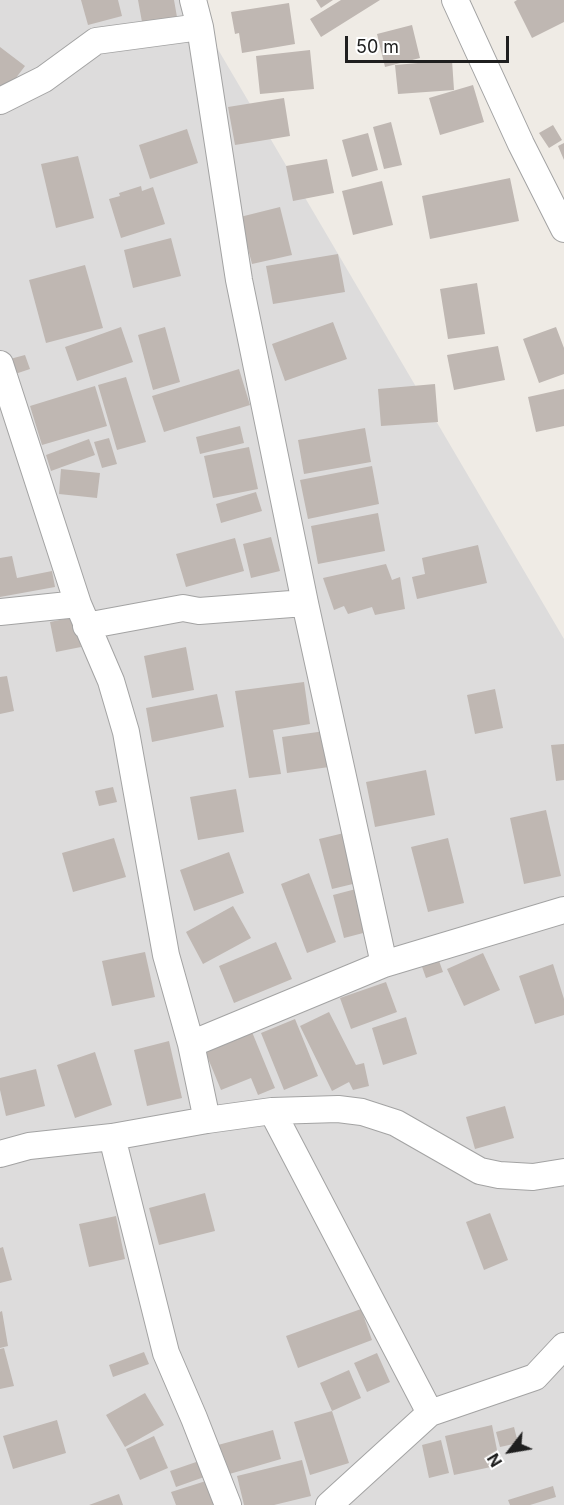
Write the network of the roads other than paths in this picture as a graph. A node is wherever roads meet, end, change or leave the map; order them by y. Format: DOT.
graph roads {
  1 [pos="193,0"];
  2 [pos="455,0"];
  3 [pos="200,27"];
  4 [pos="0,100"];
  5 [pos="564,229"];
  6 [pos="0,364"];
  7 [pos="305,603"];
  8 [pos="0,612"];
  9 [pos="82,615"];
  10 [pos="564,910"];
  11 [pos="384,964"];
  12 [pos="191,1044"];
  13 [pos="272,1111"];
  14 [pos="207,1120"];
  15 [pos="112,1137"];
  16 [pos="0,1154"];
  17 [pos="564,1172"];
  18 [pos="564,1346"];
  19 [pos="564,1370"];
  20 [pos="535,1377"];
  21 [pos="430,1413"];
  22 [pos="228,1505"];
  23 [pos="329,1505"];
  1 -- 3 [label="street"];
  2 -- 5 [label="street"];
  3 -- 4 [label="street"];
  3 -- 7 [label="street"];
  6 -- 9 [label="street"];
  7 -- 9 [label="street"];
  7 -- 11 [label="street"];
  8 -- 9 [label="street"];
  9 -- 12 [label="street"];
  10 -- 11 [label="street"];
  11 -- 12 [label="street"];
  12 -- 14 [label="street"];
  13 -- 14 [label="street"];
  13 -- 17 [label="street"];
  13 -- 21 [label="street"];
  14 -- 15 [label="street"];
  15 -- 16 [label="street"];
  15 -- 22 [label="street"];
  18 -- 20 [label="street"];
  19 -- 20 [label="street"];
  20 -- 21 [label="street"];
  21 -- 23 [label="street"];
}
